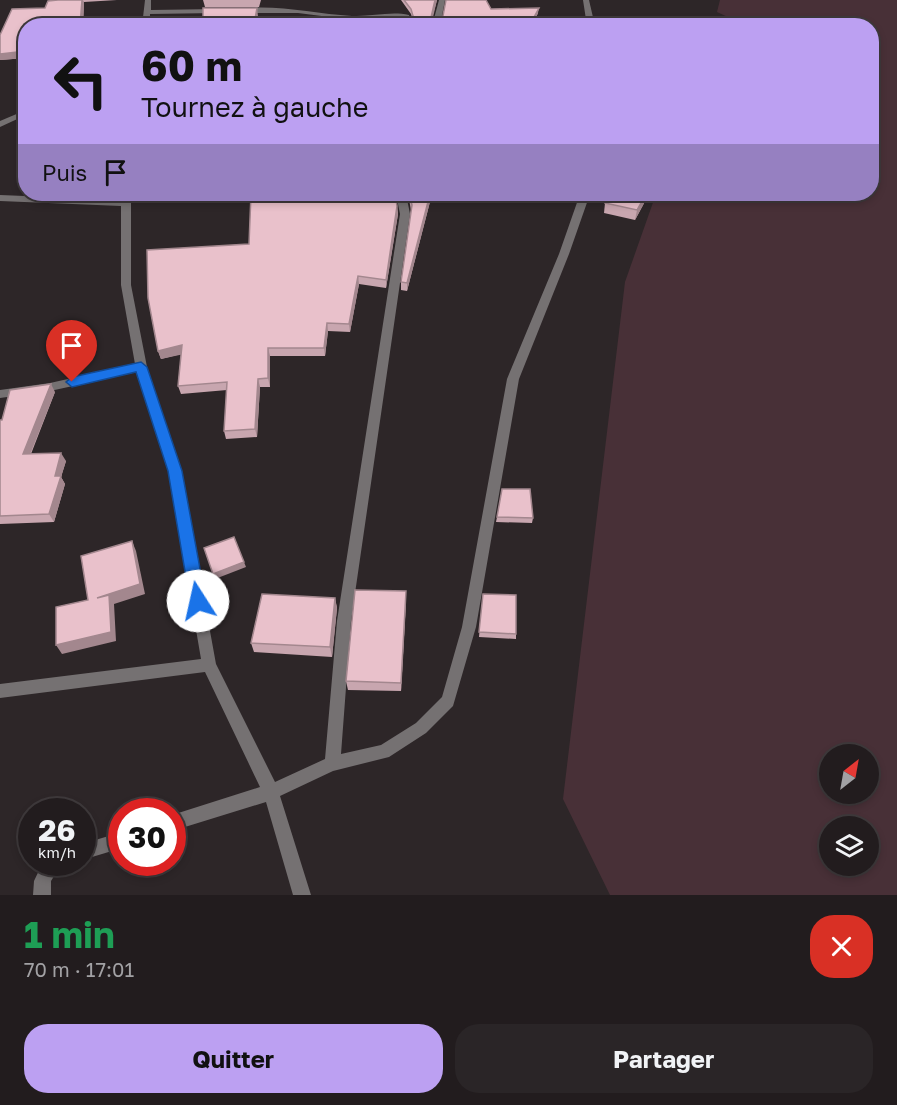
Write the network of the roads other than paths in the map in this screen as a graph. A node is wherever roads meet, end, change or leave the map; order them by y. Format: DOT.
graph roads {
  1 [pos="148,0"];
  2 [pos="300,0"];
  3 [pos="442,0"];
  4 [pos="586,0"];
  5 [pos="298,11"];
  6 [pos="147,12"];
  7 [pos="147,18"];
  8 [pos="353,18"];
  9 [pos="353,18"];
  10 [pos="406,18"];
  11 [pos="438,18"];
  12 [pos="589,18"];
  13 [pos="18,116"];
  14 [pos="0,124"];
  15 [pos="0,198"];
  16 [pos="18,199"];
  17 [pos="63,201"];
  18 [pos="128,201"];
  19 [pos="402,201"];
  20 [pos="583,201"];
  21 [pos="126,204"];
  22 [pos="141,367"];
  23 [pos="0,394"];
  24 [pos="209,665"];
  25 [pos="0,691"];
  26 [pos="332,764"];
  27 [pos="271,792"];
  28 [pos="186,819"];
  29 [pos="43,876"];
  30 [pos="42,895"];
  31 [pos="302,895"];
  1 -- 6 [label="street"];
  2 -- 5 [label="street"];
  3 -- 11 [label="street"];
  4 -- 12 [label="street"];
  5 -- 6 [label="street"];
  5 -- 8 [label="street"];
  6 -- 7 [label="street"];
  9 -- 10 [label="street"];
  13 -- 14 [label="street"];
  15 -- 16 [label="street"];
  17 -- 21 [label="street"];
  18 -- 21 [label="street"];
  19 -- 26 [label="street"];
  20 -- 26 [label="street"];
  21 -- 22 [label="street"];
  22 -- 23 [label="street"];
  22 -- 24 [label="street"];
  24 -- 25 [label="street"];
  24 -- 27 [label="street"];
  26 -- 27 [label="street"];
  27 -- 28 [label="street"];
  27 -- 31 [label="street"];
  29 -- 30 [label="street"];
}
